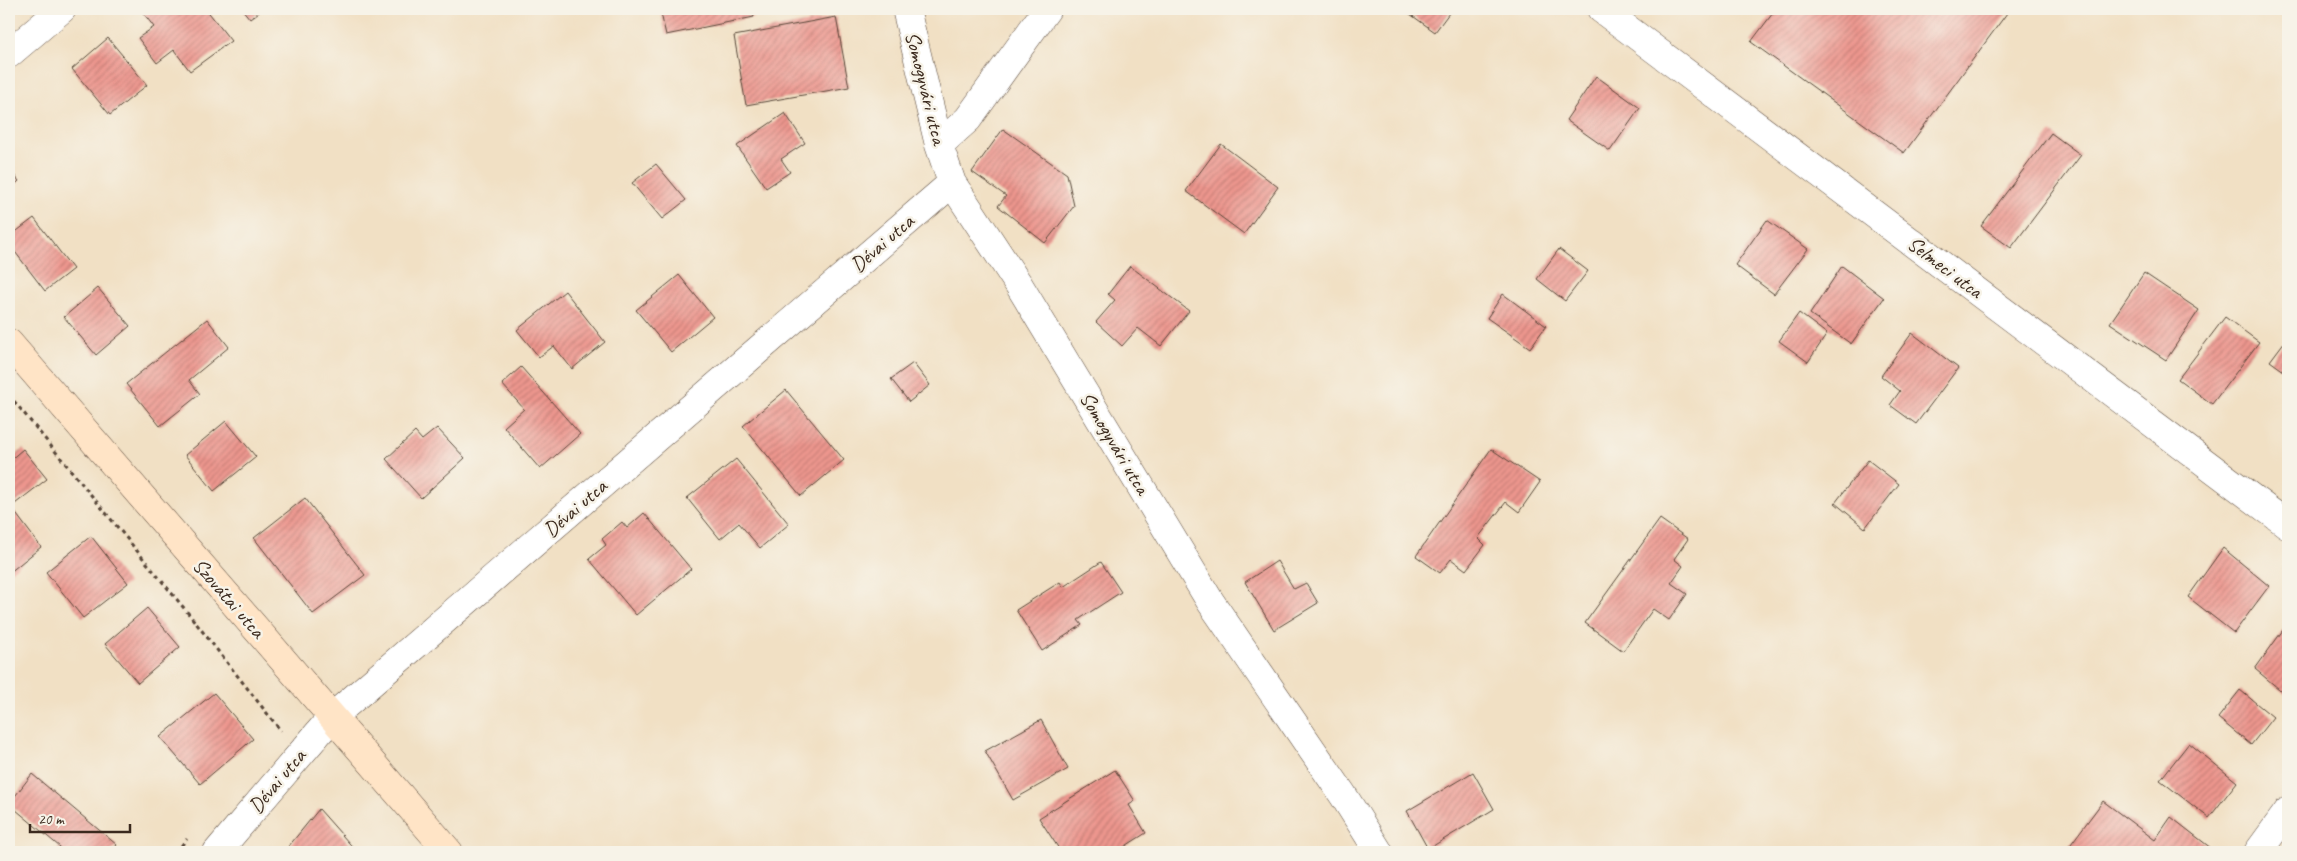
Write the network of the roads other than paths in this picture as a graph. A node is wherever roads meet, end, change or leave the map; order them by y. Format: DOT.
graph roads {
  1 [pos="62,9"];
  2 [pos="906,9"];
  3 [pos="1047,9"];
  4 [pos="1601,9"];
  5 [pos="9,54"];
  6 [pos="938,145"];
  7 [pos="952,182"];
  8 [pos="9,343"];
  9 [pos="2288,525"];
  10 [pos="332,717"];
  11 [pos="2288,811"];
  12 [pos="217,852"];
  13 [pos="450,852"];
  14 [pos="1379,852"];
  15 [pos="2258,852"];
  1 -- 5 [label="street"];
  2 -- 6 [label="street, Somogyvári utca"];
  3 -- 6 [label="street"];
  4 -- 9 [label="street, Selmeci utca"];
  6 -- 7 [label="street, Somogyvári utca"];
  7 -- 10 [label="street, Dévai utca"];
  7 -- 14 [label="street, Somogyvári utca"];
  8 -- 10 [label="street, Szovátai utca"];
  10 -- 12 [label="street, Dévai utca"];
  10 -- 13 [label="street, Szovátai utca"];
  11 -- 15 [label="street"];
}
